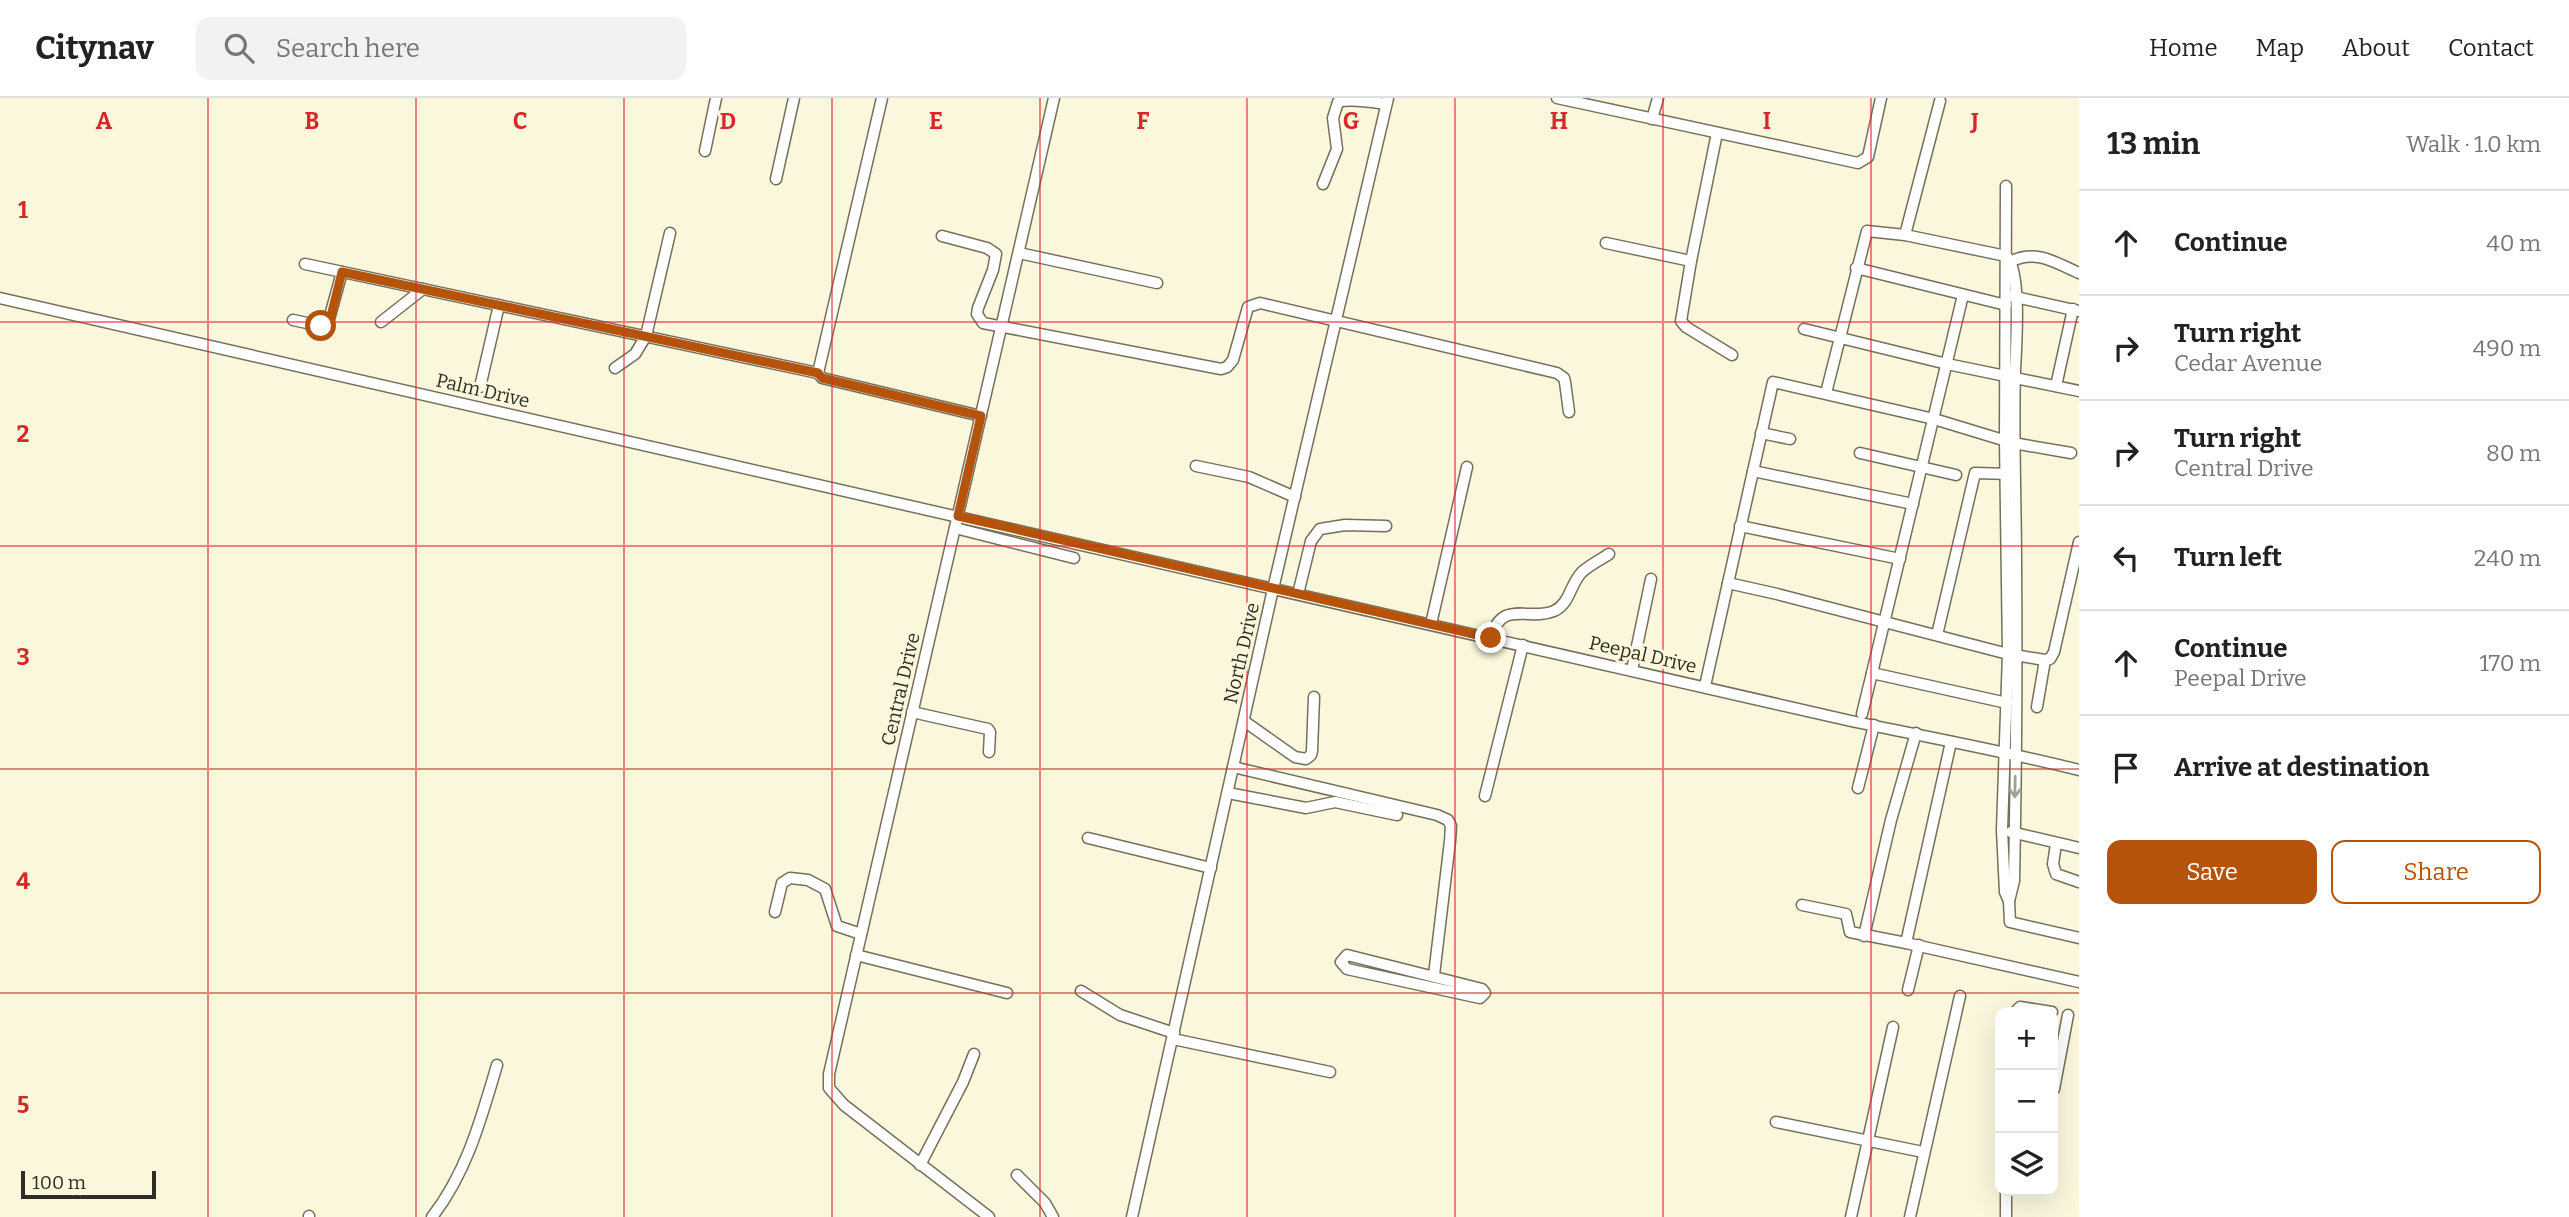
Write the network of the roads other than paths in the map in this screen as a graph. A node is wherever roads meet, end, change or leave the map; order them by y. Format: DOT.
graph roads {
  1 [pos="716,98"];
  2 [pos="794,98"];
  3 [pos="883,98"];
  4 [pos="1054,98"];
  5 [pos="1556,98"];
  6 [pos="1658,98"];
  7 [pos="1881,98"];
  8 [pos="1940,100"];
  9 [pos="1387,101"];
  10 [pos="1652,119"];
  11 [pos="1717,133"];
  12 [pos="705,151"];
  13 [pos="776,179"];
  14 [pos="1323,184"];
  15 [pos="2006,186"];
  16 [pos="670,233"];
  17 [pos="1905,235"];
  18 [pos="942,236"];
  19 [pos="1606,243"];
  20 [pos="1019,253"];
  21 [pos="2009,259"];
  22 [pos="1690,261"];
  23 [pos="305,264"];
  24 [pos="1856,268"];
  25 [pos="342,272"];
  26 [pos="2079,273"];
  27 [pos="1157,283"];
  28 [pos="423,289"];
  29 [pos="1963,295"];
  30 [pos="0,298"];
  31 [pos="2009,299"];
  32 [pos="499,304"];
  33 [pos="2076,310"];
  34 [pos="293,320"];
  35 [pos="381,322"];
  36 [pos="1336,322"];
  37 [pos="1002,328"];
  38 [pos="1804,329"];
  39 [pos="646,336"];
  40 [pos="1839,338"];
  41 [pos="1732,355"];
  42 [pos="1947,363"];
  43 [pos="615,368"];
  44 [pos="818,373"];
  45 [pos="2010,377"];
  46 [pos="2056,386"];
  47 [pos="480,387"];
  48 [pos="2079,391"];
  49 [pos="1826,393"];
  50 [pos="1569,412"];
  51 [pos="981,416"];
  52 [pos="1934,419"];
  53 [pos="1761,433"];
  54 [pos="1790,439"];
  55 [pos="2009,442"];
  56 [pos="1860,453"];
  57 [pos="2071,453"];
  58 [pos="1196,466"];
  59 [pos="1467,467"];
  60 [pos="1921,468"];
  61 [pos="1753,471"];
  62 [pos="2010,474"];
  63 [pos="1956,475"];
  64 [pos="1295,497"];
  65 [pos="1913,504"];
  66 [pos="958,516"];
  67 [pos="1386,526"];
  68 [pos="1740,526"];
  69 [pos="955,528"];
  70 [pos="2079,542"];
  71 [pos="1609,554"];
  72 [pos="1074,558"];
  73 [pos="1900,559"];
  74 [pos="1651,579"];
  75 [pos="1728,583"];
  76 [pos="1273,589"];
  77 [pos="1298,594"];
  78 [pos="1886,621"];
  79 [pos="1431,624"];
  80 [pos="1937,635"];
  81 [pos="1491,638"];
  82 [pos="1523,645"];
  83 [pos="2011,655"];
  84 [pos="2045,660"];
  85 [pos="1632,670"];
  86 [pos="1872,673"];
  87 [pos="1705,686"];
  88 [pos="1314,697"];
  89 [pos="2007,703"];
  90 [pos="2037,707"];
  91 [pos="912,712"];
  92 [pos="1862,714"];
  93 [pos="1244,721"];
  94 [pos="1874,725"];
  95 [pos="1916,733"];
  96 [pos="1951,742"];
  97 [pos="989,752"];
  98 [pos="2010,752"];
  99 [pos="1233,767"];
  100 [pos="2079,770"];
  101 [pos="1858,788"];
  102 [pos="1228,793"];
  103 [pos="1485,796"];
  104 [pos="1397,815"];
  105 [pos="2003,830"];
  106 [pos="2014,833"];
  107 [pos="1088,838"];
  108 [pos="2056,844"];
  109 [pos="2079,848"];
  110 [pos="1211,867"];
  111 [pos="2079,882"];
  112 [pos="2009,901"];
  113 [pos="1802,905"];
  114 [pos="775,912"];
  115 [pos="861,934"];
  116 [pos="1864,936"];
  117 [pos="2079,938"];
  118 [pos="1906,943"];
  119 [pos="1919,945"];
  120 [pos="856,955"];
  121 [pos="1434,975"];
  122 [pos="2079,982"];
  123 [pos="1908,990"];
  124 [pos="1081,991"];
  125 [pos="1007,993"];
  126 [pos="1960,996"];
  127 [pos="2058,1013"];
  128 [pos="2068,1015"];
  129 [pos="2079,1017"];
  130 [pos="1893,1027"];
  131 [pos="1173,1036"];
  132 [pos="974,1054"];
  133 [pos="497,1065"];
  134 [pos="2058,1070"];
  135 [pos="1330,1072"];
  136 [pos="1776,1122"];
  137 [pos="1868,1141"];
  138 [pos="1923,1152"];
  139 [pos="920,1165"];
  140 [pos="1017,1175"];
  141 [pos="2007,1196"];
  142 [pos="432,1217"];
  143 [pos="989,1217"];
  144 [pos="1053,1217"];
  145 [pos="1132,1217"];
  146 [pos="1851,1217"];
  147 [pos="1910,1217"];
  148 [pos="2006,1217"];
  1 -- 12 [label="street"];
  2 -- 13 [label="street"];
  3 -- 44 [label="street"];
  4 -- 20 [label="street, Central Drive"];
  5 -- 10 [label="street"];
  6 -- 10 [label="street"];
  7 -- 11 [label="street"];
  8 -- 17 [label="street"];
  9 -- 14 [label="street"];
  9 -- 36 [label="street, North Drive"];
  10 -- 11 [label="street"];
  11 -- 22 [label="street"];
  15 -- 21 [label="street"];
  16 -- 39 [label="street"];
  17 -- 21 [label="street"];
  17 -- 24 [label="street"];
  18 -- 37 [label="street"];
  19 -- 22 [label="street"];
  20 -- 27 [label="street"];
  20 -- 37 [label="street, Central Drive"];
  21 -- 26 [label="street"];
  21 -- 31 [label="street"];
  22 -- 41 [label="street"];
  23 -- 25 [label="street"];
  24 -- 29 [label="street"];
  24 -- 40 [label="street"];
  25 -- 28 [label="street"];
  25 -- 34 [label="street"];
  28 -- 32 [label="street"];
  28 -- 35 [label="street"];
  29 -- 31 [label="street"];
  29 -- 42 [label="street"];
  30 -- 66 [label="street, Palm Drive"];
  31 -- 33 [label="street"];
  31 -- 45 [label="street"];
  32 -- 39 [label="street"];
  32 -- 47 [label="street"];
  33 -- 46 [label="street"];
  36 -- 37 [label="street"];
  36 -- 50 [label="street"];
  36 -- 64 [label="street, North Drive"];
  37 -- 51 [label="street, Central Drive"];
  38 -- 40 [label="street"];
  39 -- 43 [label="street"];
  39 -- 44 [label="street"];
  40 -- 42 [label="street"];
  40 -- 49 [label="street"];
  42 -- 45 [label="street"];
  42 -- 52 [label="street"];
  44 -- 51 [label="street"];
  45 -- 46 [label="street"];
  45 -- 55 [label="street"];
  46 -- 48 [label="street"];
  49 -- 52 [label="street"];
  49 -- 53 [label="street"];
  51 -- 66 [label="street, Central Drive"];
  52 -- 55 [label="street"];
  52 -- 60 [label="street"];
  53 -- 54 [label="street"];
  53 -- 61 [label="street"];
  55 -- 57 [label="street"];
  55 -- 62 [label="street"];
  56 -- 60 [label="street"];
  58 -- 64 [label="street"];
  59 -- 79 [label="street"];
  60 -- 63 [label="street"];
  60 -- 65 [label="street"];
  61 -- 65 [label="street"];
  61 -- 68 [label="street"];
  62 -- 80 [label="street"];
  62 -- 83 [label="street"];
  64 -- 76 [label="street, North Drive"];
  65 -- 73 [label="street"];
  66 -- 69 [label="street, Central Drive"];
  66 -- 76 [label="street, Palm Drive"];
  67 -- 77 [label="street"];
  68 -- 73 [label="street"];
  68 -- 75 [label="street"];
  69 -- 72 [label="street"];
  69 -- 91 [label="street, Central Drive"];
  70 -- 84 [label="street"];
  71 -- 81 [label="street"];
  73 -- 78 [label="street"];
  74 -- 85 [label="street"];
  75 -- 78 [label="street"];
  75 -- 87 [label="street"];
  76 -- 77 [label="street, Peepal Drive"];
  76 -- 93 [label="street, North Drive"];
  77 -- 79 [label="street, Peepal Drive"];
  78 -- 80 [label="street"];
  78 -- 86 [label="street"];
  79 -- 81 [label="street, Peepal Drive"];
  80 -- 83 [label="street"];
  81 -- 82 [label="street, Peepal Drive"];
  82 -- 85 [label="street, Peepal Drive"];
  82 -- 103 [label="street"];
  83 -- 84 [label="street"];
  83 -- 89 [label="street"];
  83 -- 98 [label="street"];
  84 -- 90 [label="street"];
  85 -- 87 [label="street, Peepal Drive"];
  86 -- 89 [label="street"];
  86 -- 92 [label="street"];
  87 -- 94 [label="street, Peepal Drive"];
  88 -- 93 [label="street"];
  89 -- 98 [label="street"];
  91 -- 97 [label="street"];
  91 -- 115 [label="street, Central Drive"];
  93 -- 99 [label="street, North Drive"];
  94 -- 95 [label="street, Peepal Drive"];
  94 -- 101 [label="street"];
  95 -- 96 [label="street, Peepal Drive"];
  95 -- 116 [label="street"];
  96 -- 98 [label="street, Peepal Drive"];
  96 -- 118 [label="street"];
  98 -- 100 [label="street, Peepal Drive"];
  98 -- 105 [label="street"];
  98 -- 106 [label="street, one-way"];
  99 -- 102 [label="street, North Drive"];
  99 -- 121 [label="street"];
  102 -- 104 [label="street"];
  102 -- 110 [label="street, North Drive"];
  105 -- 106 [label="street"];
  105 -- 112 [label="street"];
  106 -- 108 [label="street"];
  106 -- 112 [label="street"];
  107 -- 110 [label="street"];
  108 -- 109 [label="street"];
  108 -- 111 [label="street"];
  110 -- 131 [label="street, North Drive"];
  112 -- 117 [label="street"];
  113 -- 116 [label="street"];
  114 -- 115 [label="street"];
  115 -- 120 [label="street, Central Drive"];
  116 -- 118 [label="street"];
  118 -- 119 [label="street"];
  119 -- 122 [label="street"];
  119 -- 123 [label="street"];
  120 -- 125 [label="street"];
  120 -- 139 [label="street, Central Drive"];
  121 -- 121 [label="street"];
  124 -- 131 [label="street"];
  126 -- 138 [label="street"];
  127 -- 128 [label="street"];
  128 -- 129 [label="street"];
  128 -- 134 [label="street"];
  130 -- 137 [label="street"];
  131 -- 135 [label="street"];
  131 -- 145 [label="street, North Drive"];
  132 -- 139 [label="street"];
  133 -- 142 [label="street"];
  136 -- 137 [label="street"];
  137 -- 138 [label="street"];
  137 -- 146 [label="street"];
  138 -- 147 [label="street"];
  139 -- 143 [label="street, Central Drive"];
  140 -- 144 [label="street"];
  141 -- 148 [label="street"];
}
